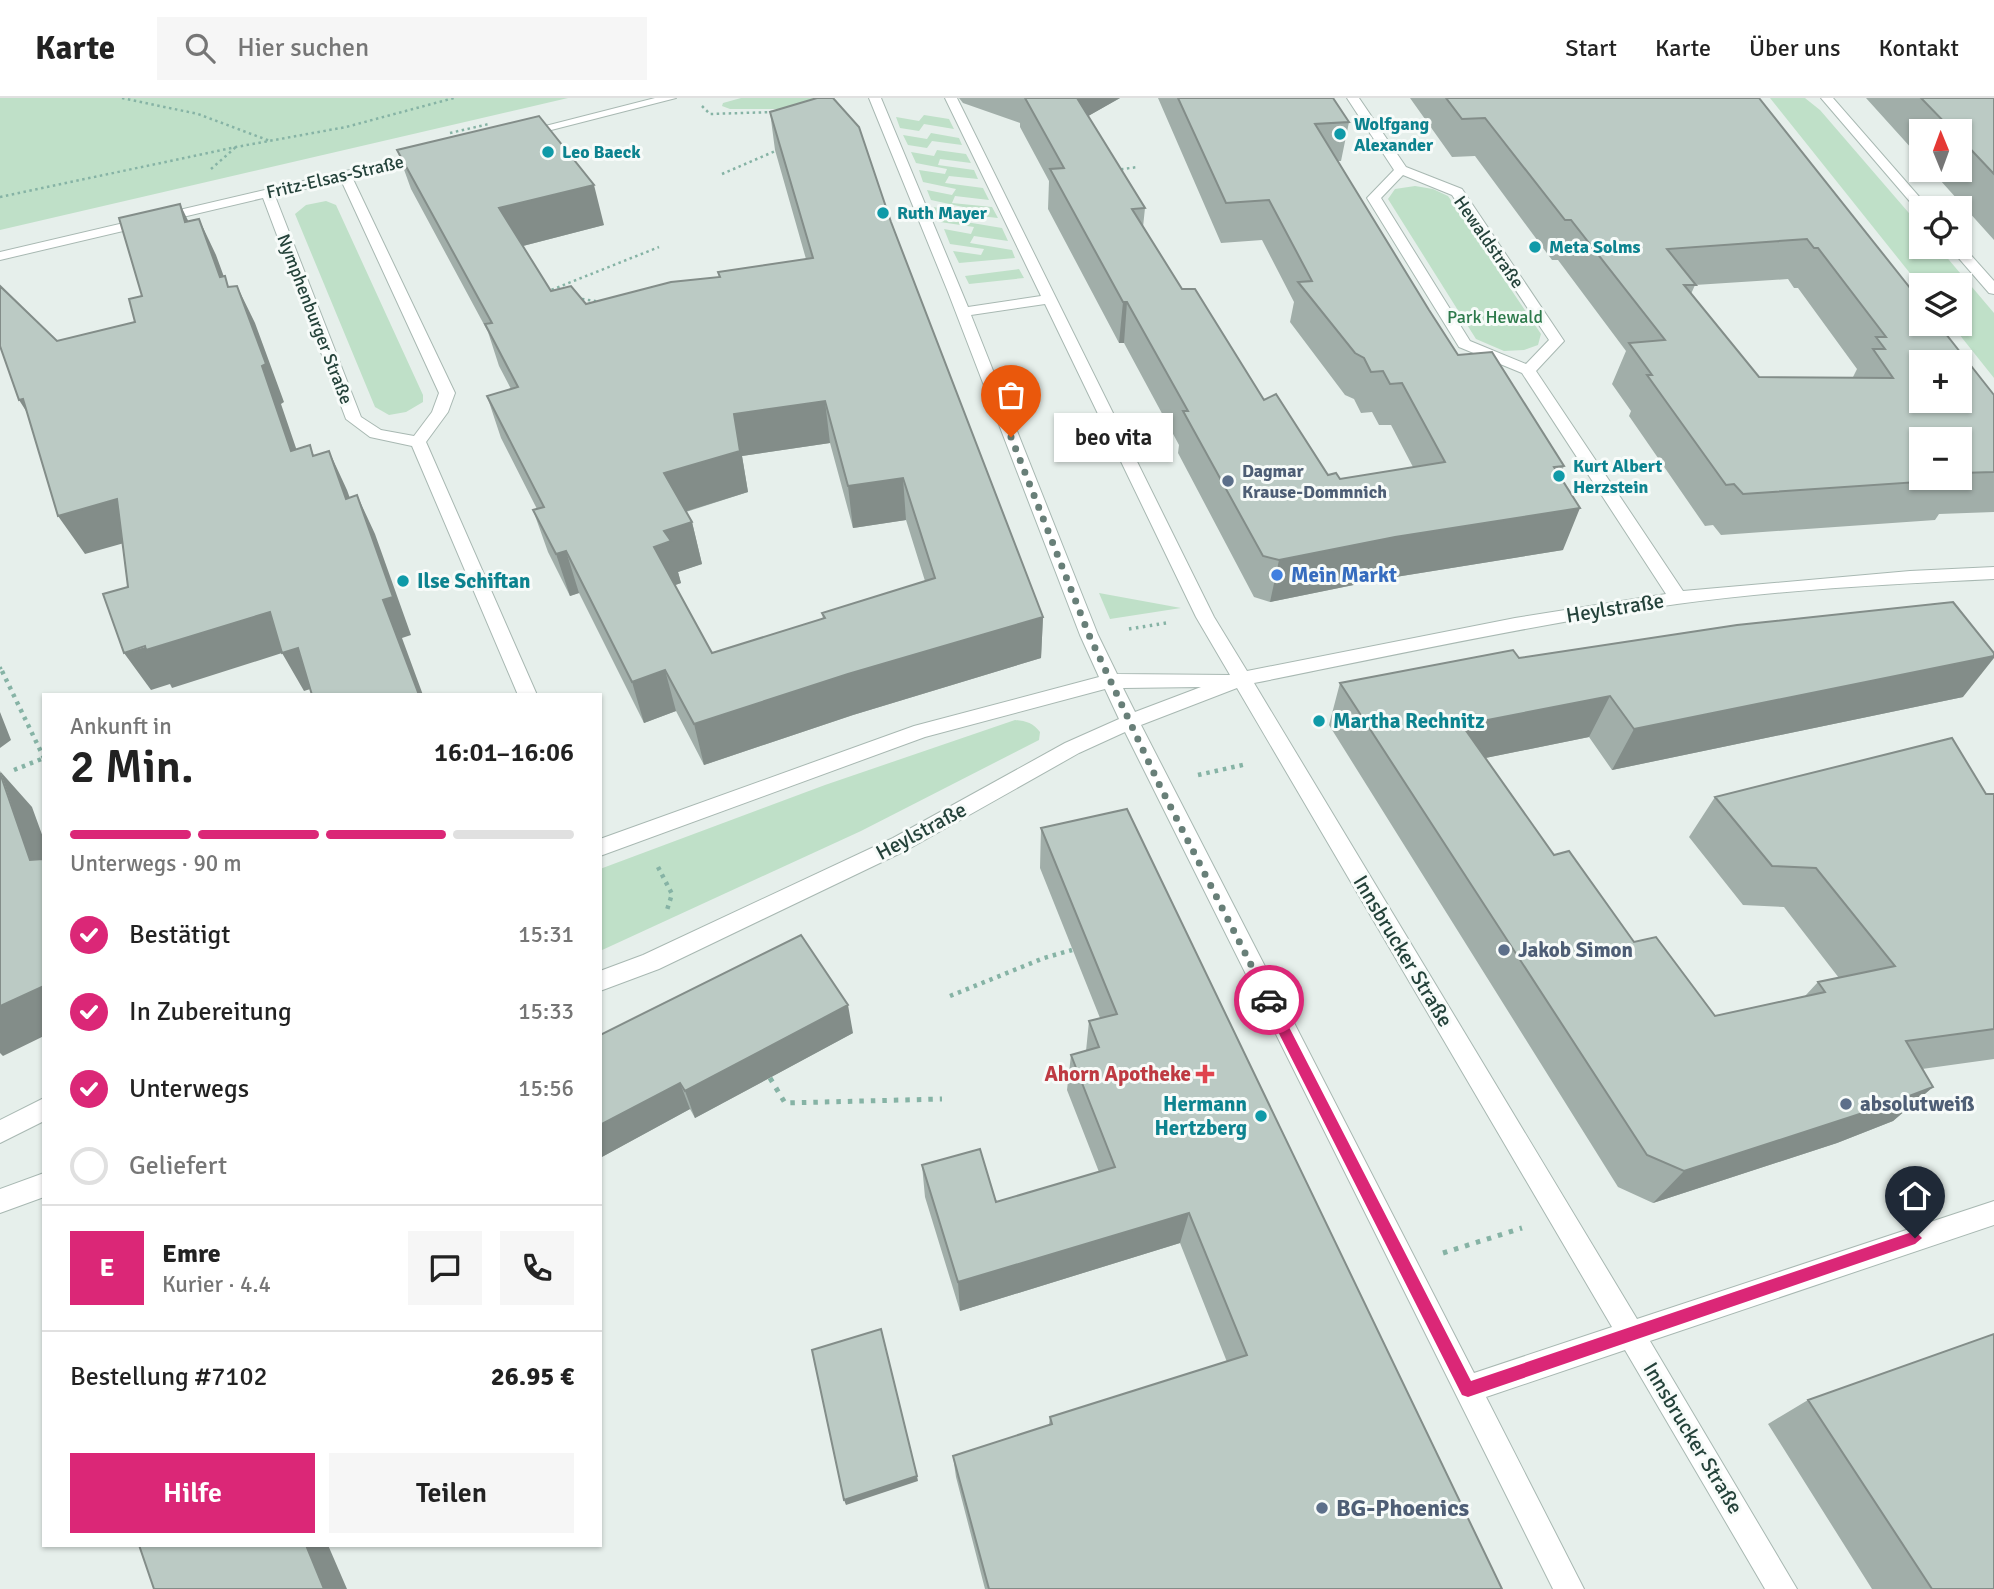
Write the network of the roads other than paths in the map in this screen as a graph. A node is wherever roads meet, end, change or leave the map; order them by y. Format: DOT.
graph roads {
  1 [pos="670,98"];
  2 [pos="875,98"];
  3 [pos="951,98"];
  4 [pos="1353,98"];
  5 [pos="1827,98"];
  6 [pos="507,137"];
  7 [pos="446,151"];
  8 [pos="1401,170"];
  9 [pos="345,175"];
  10 [pos="267,194"];
  11 [pos="1913,196"];
  12 [pos="0,256"];
  13 [pos="1967,259"];
  14 [pos="1994,290"];
  15 [pos="1050,299"];
  16 [pos="962,312"];
  17 [pos="1528,370"];
  18 [pos="418,442"];
  19 [pos="1994,573"];
  20 [pos="1678,598"];
  21 [pos="1241,679"];
  22 [pos="1110,681"];
  23 [pos="527,693"];
  24 [pos="1129,722"];
  25 [pos="602,847"];
  26 [pos="602,980"];
  27 [pos="42,1111"];
  28 [pos="0,1132"];
  29 [pos="42,1186"];
  30 [pos="0,1201"];
  31 [pos="1994,1213"];
  32 [pos="1631,1334"];
  33 [pos="1468,1390"];
  34 [pos="1569,1589"];
  35 [pos="1782,1589"];
  1 -- 6 [label="street"];
  2 -- 16 [label="street"];
  3 -- 15 [label="street, Innsbrucker Straße"];
  4 -- 8 [label="street"];
  5 -- 11 [label="street"];
  7 -- 9 [label="street, Fritz-Elsas-Straße"];
  8 -- 17 [label="street"];
  8 -- 17 [label="street, Hewaldstraße"];
  9 -- 10 [label="street, Fritz-Elsas-Straße"];
  9 -- 18 [label="street"];
  10 -- 12 [label="street, Fritz-Elsas-Straße"];
  10 -- 18 [label="street, Nymphenburger Straße"];
  13 -- 14 [label="street"];
  15 -- 16 [label="street"];
  15 -- 21 [label="street, Innsbrucker Straße"];
  16 -- 22 [label="street"];
  17 -- 20 [label="street"];
  18 -- 23 [label="street"];
  19 -- 20 [label="street, Heylstraße"];
  20 -- 21 [label="street, Heylstraße"];
  21 -- 22 [label="street, Heylstraße"];
  21 -- 24 [label="street, Heylstraße"];
  21 -- 32 [label="street, Innsbrucker Straße"];
  22 -- 24 [label="street"];
  22 -- 25 [label="street, Heylstraße"];
  24 -- 26 [label="street, Heylstraße"];
  24 -- 33 [label="street"];
  27 -- 28 [label="street"];
  29 -- 30 [label="street"];
  31 -- 32 [label="street"];
  32 -- 33 [label="street"];
  32 -- 35 [label="street, Innsbrucker Straße"];
  33 -- 34 [label="street"];
}
